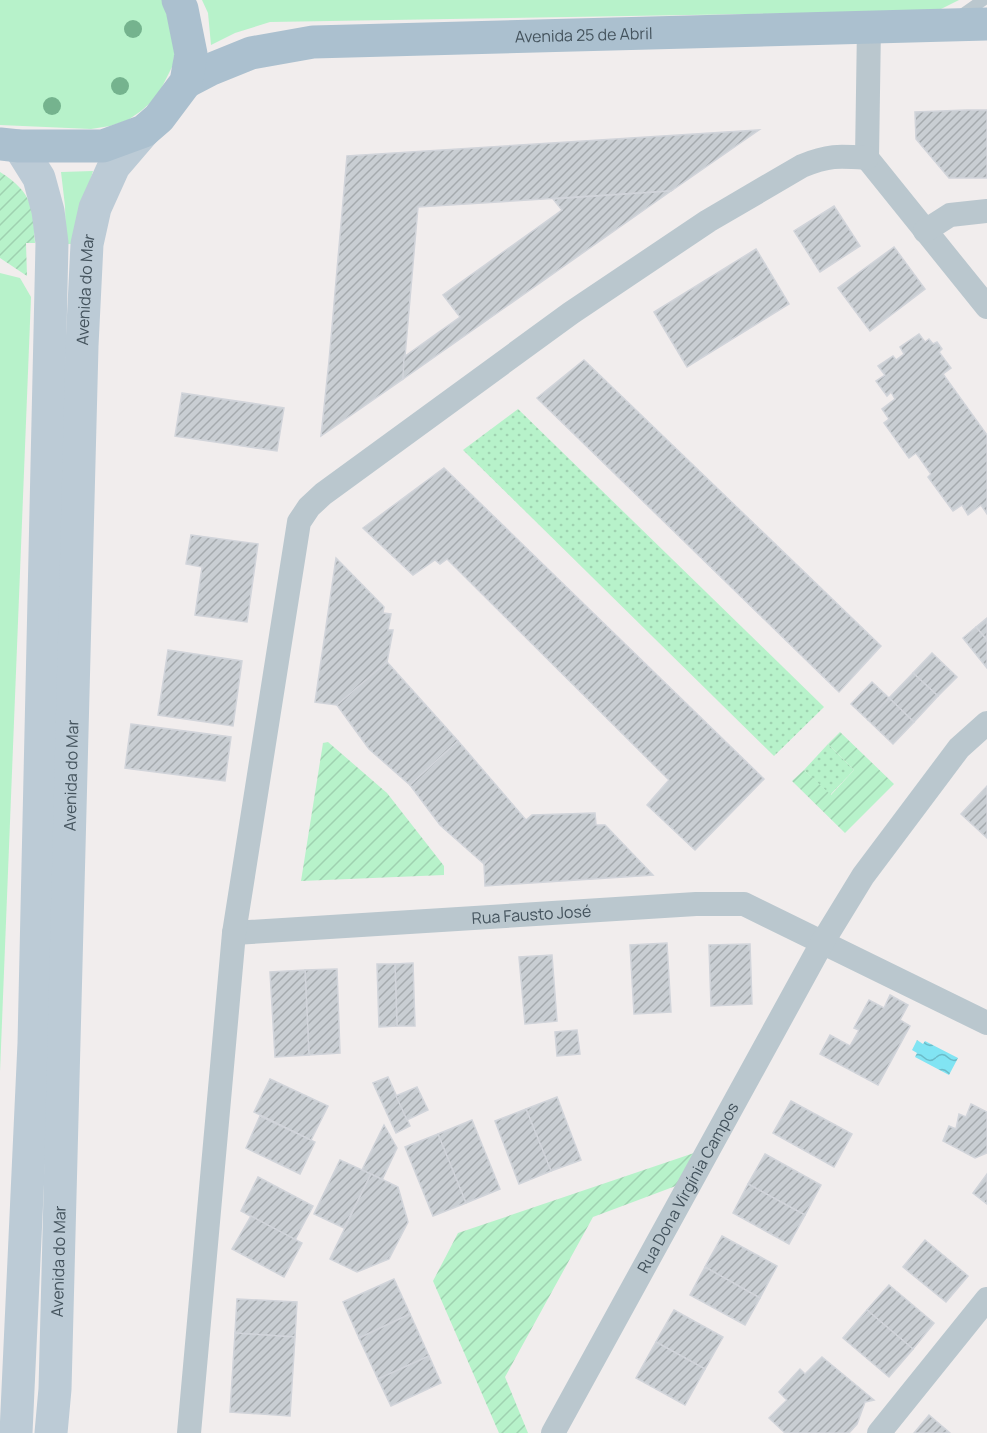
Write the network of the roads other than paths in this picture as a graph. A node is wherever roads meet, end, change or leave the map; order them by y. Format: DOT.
graph roads {
  1 [pos="178,0"];
  2 [pos="983,0"];
  3 [pos="948,24"];
  4 [pos="987,24"];
  5 [pos="869,26"];
  6 [pos="186,82"];
  7 [pos="144,131"];
  8 [pos="9,145"];
  9 [pos="867,158"];
  10 [pos="987,211"];
  11 [pos="925,231"];
  12 [pos="987,307"];
  13 [pos="987,723"];
  14 [pos="234,933"];
  15 [pos="822,942"];
  16 [pos="987,1023"];
  17 [pos="987,1299"];
  18 [pos="16,1433"];
  19 [pos="51,1433"];
  20 [pos="189,1433"];
  21 [pos="553,1433"];
  22 [pos="879,1433"];
  1 -- 6 [label="main road"];
  2 -- 3 [label="lane"];
  3 -- 4 [label="main road, Avenida 25 de Abril"];
  3 -- 5 [label="main road, Avenida 25 de Abril"];
  5 -- 6 [label="main road, Avenida 25 de Abril"];
  5 -- 9 [label="street"];
  6 -- 7 [label="main road"];
  7 -- 8 [label="main road"];
  7 -- 19 [label="main road, Avenida do Mar"];
  8 -- 18 [label="main road, Avenida do Mar"];
  9 -- 11 [label="street"];
  9 -- 14 [label="street"];
  10 -- 11 [label="street"];
  11 -- 12 [label="street"];
  13 -- 15 [label="street, Rua Dona Virgínia Campos"];
  14 -- 15 [label="street, Rua Fausto José"];
  14 -- 20 [label="street"];
  15 -- 16 [label="street, Rua Fausto José"];
  15 -- 21 [label="street, Rua Dona Virgínia Campos"];
  17 -- 22 [label="street"];
}
